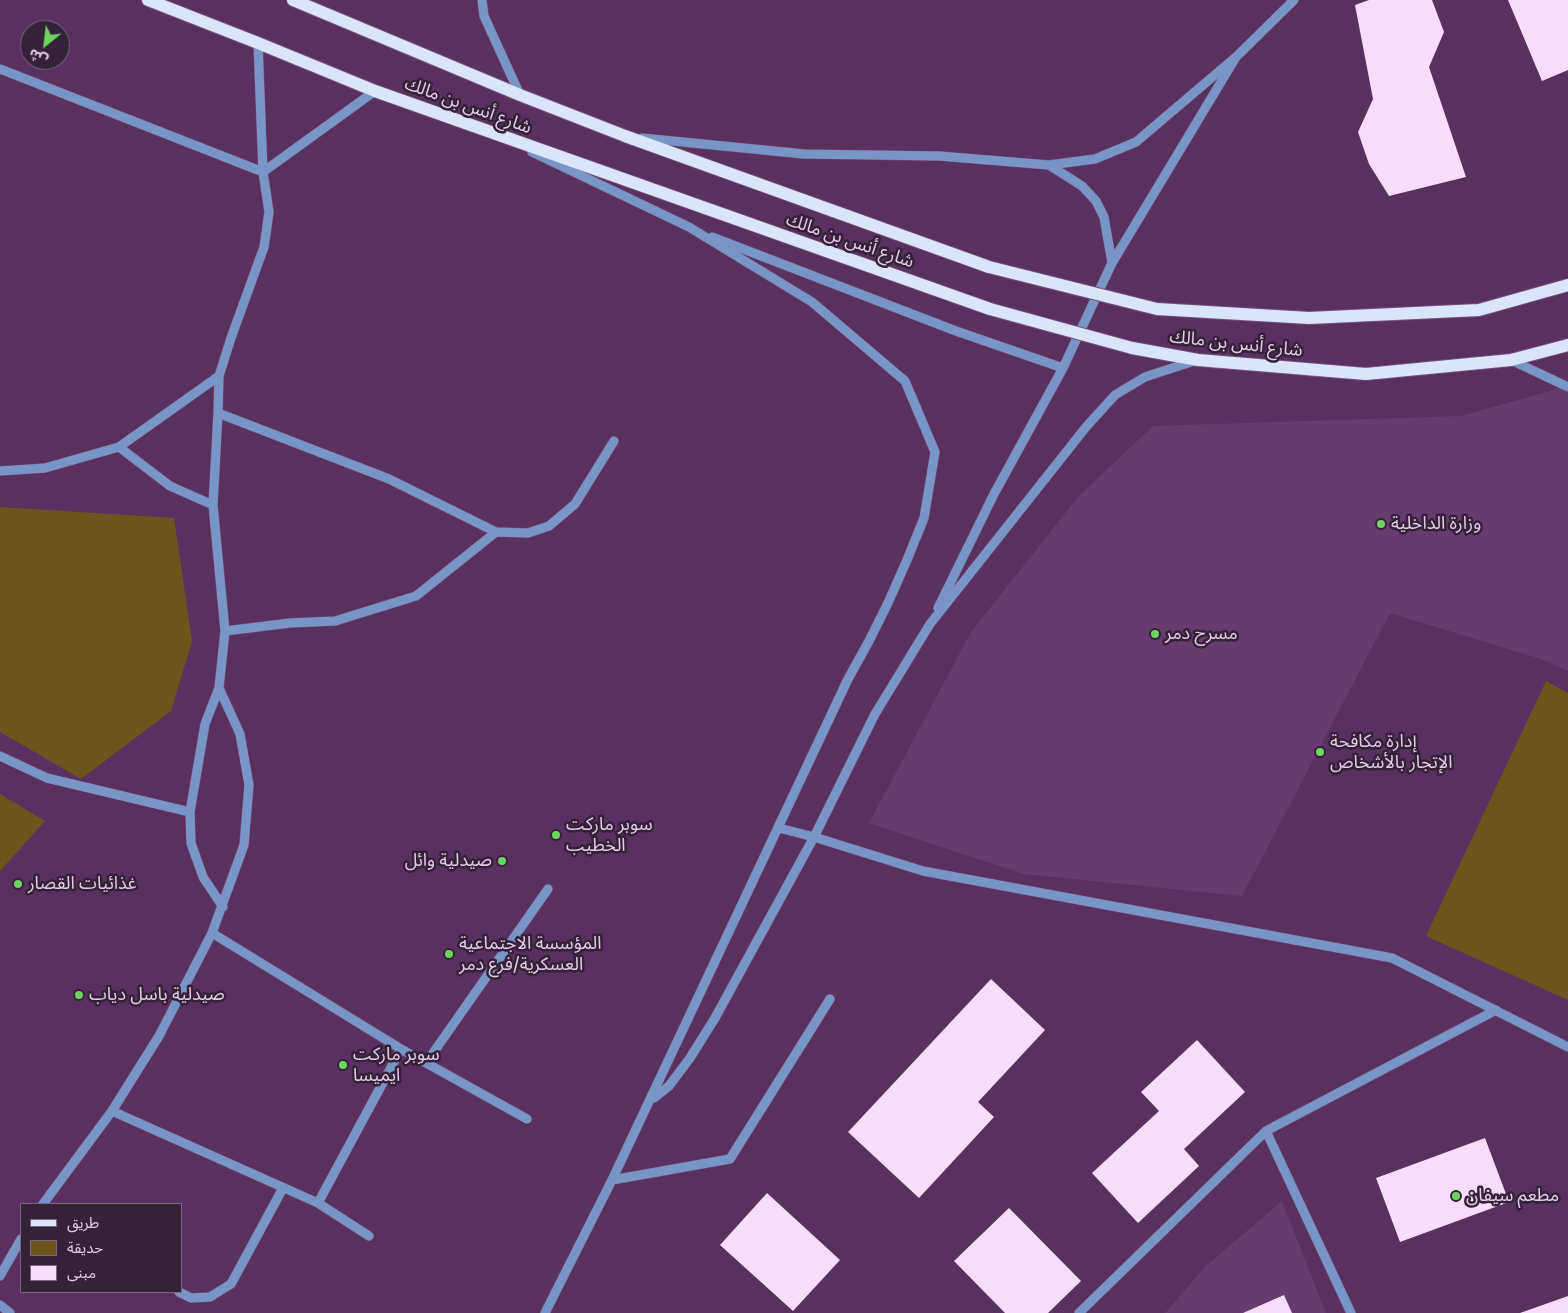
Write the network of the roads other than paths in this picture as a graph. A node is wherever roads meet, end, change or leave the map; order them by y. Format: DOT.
graph roads {
  1 [pos="148,0"];
  2 [pos="482,0"];
  3 [pos="1294,0"];
  4 [pos="301,1"];
  5 [pos="258,43"];
  6 [pos="1236,58"];
  7 [pos="0,69"];
  8 [pos="375,91"];
  9 [pos="520,94"];
  10 [pos="499,136"];
  11 [pos="626,136"];
  12 [pos="1049,165"];
  13 [pos="263,172"];
  14 [pos="689,227"];
  15 [pos="1112,263"];
  16 [pos="1568,286"];
  17 [pos="1568,345"];
  18 [pos="1198,360"];
  19 [pos="1511,360"];
  20 [pos="1063,368"];
  21 [pos="219,376"];
  22 [pos="1568,388"];
  23 [pos="218,413"];
  24 [pos="614,441"];
  25 [pos="119,447"];
  26 [pos="0,471"];
  27 [pos="213,506"];
  28 [pos="496,532"];
  29 [pos="930,624"];
  30 [pos="225,631"];
  31 [pos="219,688"];
  32 [pos="0,756"];
  33 [pos="190,812"];
  34 [pos="779,828"];
  35 [pos="814,837"];
  36 [pos="548,889"];
  37 [pos="222,907"];
  38 [pos="212,932"];
  39 [pos="830,999"];
  40 [pos="1496,1010"];
  41 [pos="1568,1047"];
  42 [pos="401,1049"];
  43 [pos="426,1063"];
  44 [pos="650,1102"];
  45 [pos="112,1111"];
  46 [pos="527,1119"];
  47 [pos="1266,1132"];
  48 [pos="612,1180"];
  49 [pos="283,1188"];
  50 [pos="44,1203"];
  51 [pos="318,1203"];
  52 [pos="369,1236"];
  53 [pos="20,1241"];
  54 [pos="0,1276"];
  55 [pos="181,1293"];
  56 [pos="0,1305"];
  57 [pos="10,1313"];
  58 [pos="546,1313"];
  59 [pos="1079,1313"];
  60 [pos="1350,1313"];
  1 -- 5 [label="main road, شارع أنس بن مالك"];
  2 -- 9 [label="street"];
  3 -- 6 [label="street"];
  4 -- 9 [label="main road, شارع أنس بن مالك"];
  5 -- 8 [label="main road, شارع أنس بن مالك"];
  5 -- 13 [label="street"];
  6 -- 12 [label="street"];
  6 -- 15 [label="street"];
  7 -- 13 [label="street"];
  8 -- 10 [label="main road, شارع أنس بن مالك"];
  8 -- 13 [label="street"];
  9 -- 11 [label="main road, شارع أنس بن مالك"];
  10 -- 14 [label="street"];
  10 -- 18 [label="main road, شارع أنس بن مالك, bridge"];
  11 -- 12 [label="street"];
  11 -- 16 [label="main road, شارع أنس بن مالك, bridge"];
  12 -- 15 [label="street"];
  13 -- 21 [label="street"];
  14 -- 20 [label="street"];
  14 -- 34 [label="street"];
  15 -- 20 [label="street"];
  17 -- 19 [label="main road, شارع أنس بن مالك"];
  18 -- 19 [label="main road, شارع أنس بن مالك"];
  18 -- 29 [label="street"];
  19 -- 22 [label="street"];
  20 -- 29 [label="street"];
  21 -- 23 [label="street"];
  21 -- 25 [label="street"];
  23 -- 27 [label="street"];
  23 -- 28 [label="street"];
  24 -- 28 [label="street"];
  25 -- 26 [label="street"];
  25 -- 27 [label="street"];
  27 -- 30 [label="street"];
  28 -- 30 [label="street"];
  29 -- 35 [label="street"];
  30 -- 31 [label="street"];
  31 -- 33 [label="street"];
  31 -- 37 [label="street"];
  32 -- 33 [label="street"];
  33 -- 37 [label="street"];
  34 -- 35 [label="street"];
  34 -- 44 [label="street"];
  35 -- 40 [label="street"];
  35 -- 44 [label="street"];
  36 -- 43 [label="street"];
  37 -- 38 [label="street"];
  38 -- 42 [label="street"];
  38 -- 45 [label="street"];
  39 -- 48 [label="street"];
  40 -- 41 [label="street"];
  40 -- 47 [label="street"];
  42 -- 43 [label="street"];
  42 -- 51 [label="street"];
  43 -- 46 [label="street"];
  44 -- 48 [label="street"];
  45 -- 49 [label="street"];
  45 -- 50 [label="street"];
  47 -- 59 [label="street"];
  47 -- 60 [label="street"];
  48 -- 58 [label="street"];
  49 -- 51 [label="street"];
  49 -- 55 [label="street"];
  51 -- 52 [label="street"];
  53 -- 54 [label="street"];
  56 -- 57 [label="street"];
}
